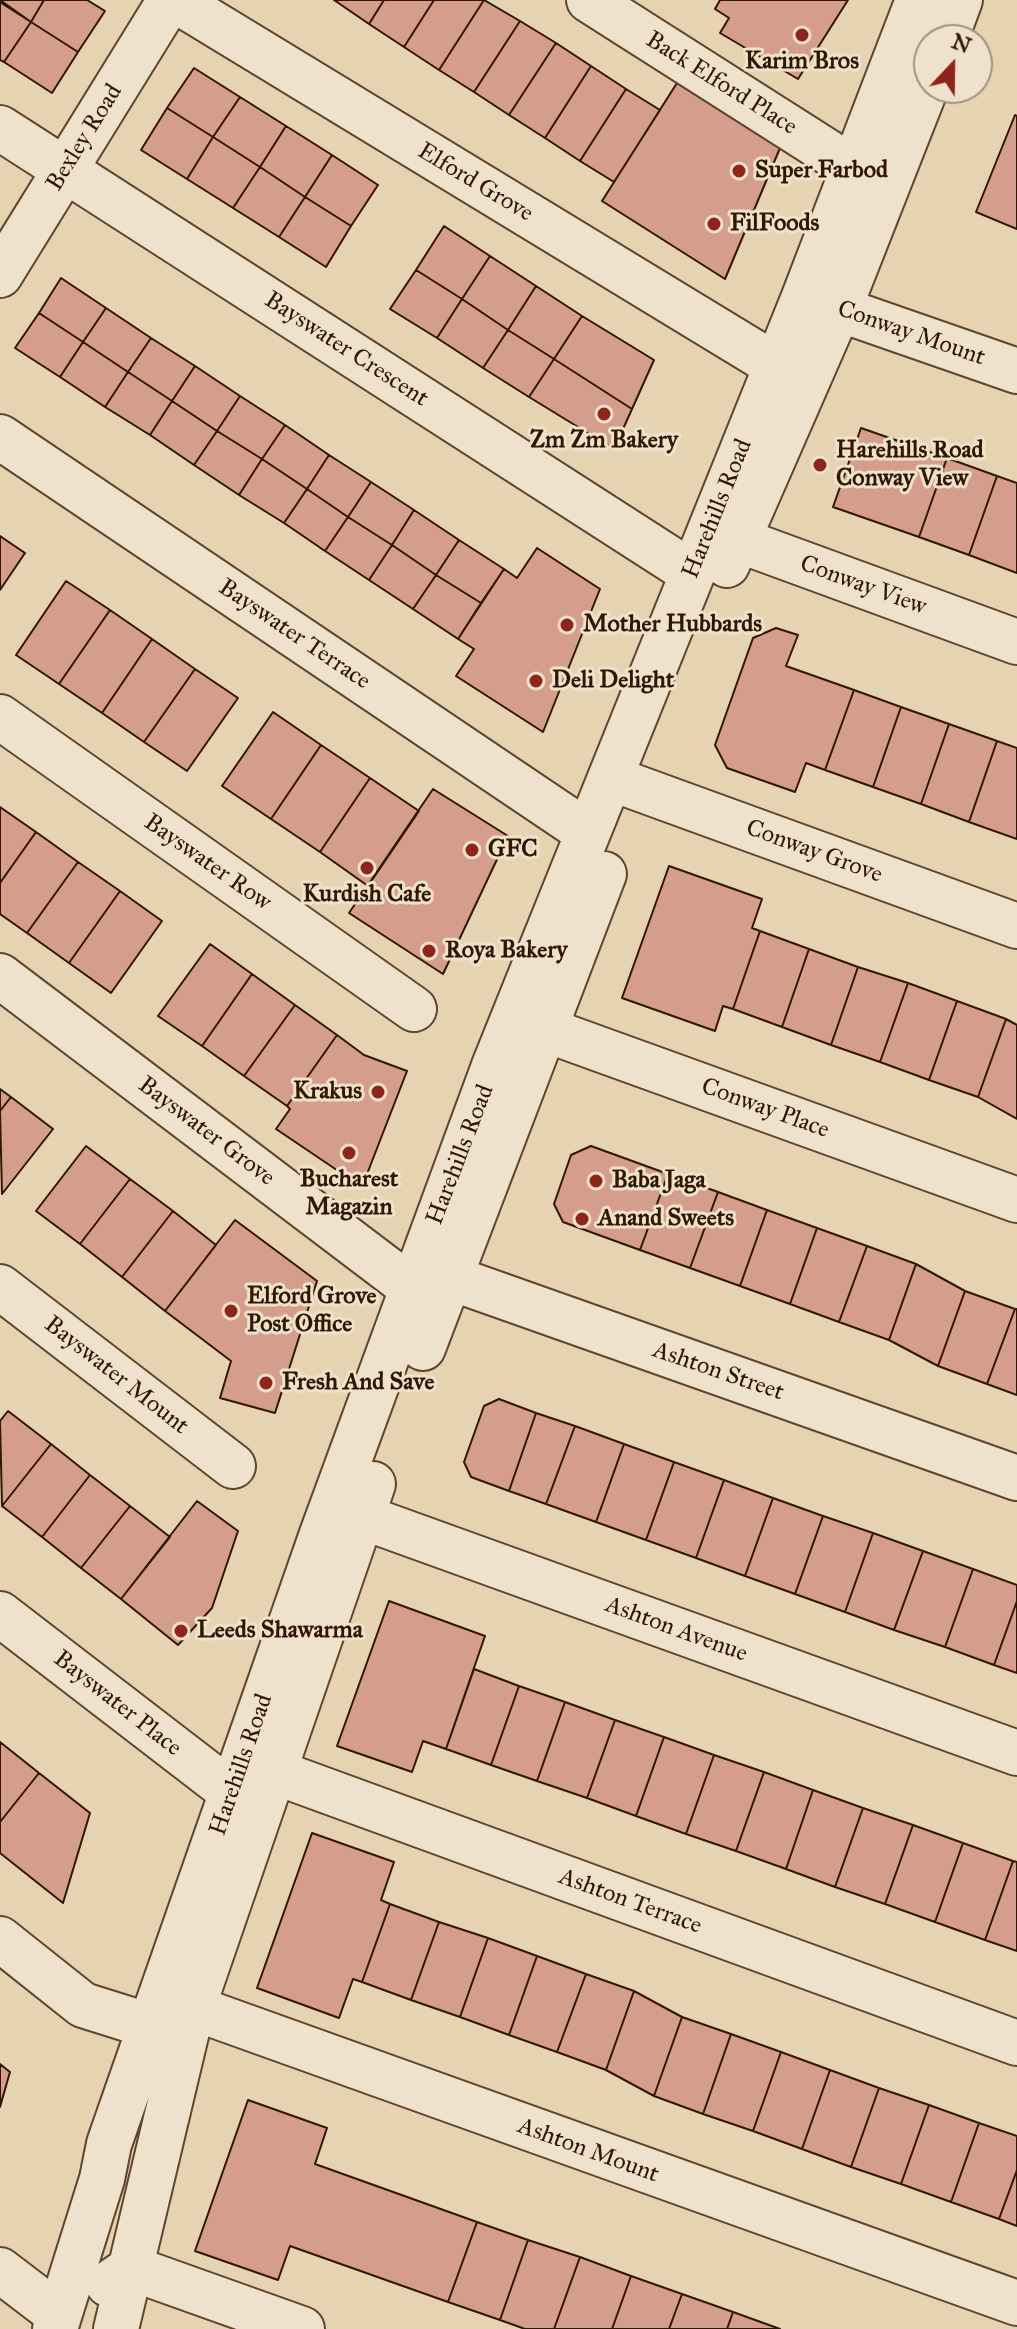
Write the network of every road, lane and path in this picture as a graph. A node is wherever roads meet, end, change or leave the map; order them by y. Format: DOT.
graph roads {
  1 [pos="172,0"];
  2 [pos="589,0"];
  3 [pos="918,0"];
  4 [pos="960,0"];
  5 [pos="951,24"];
  6 [pos="917,104"];
  7 [pos="0,128"];
  8 [pos="853,168"];
  9 [pos="66,170"];
  10 [pos="0,275"];
  11 [pos="821,303"];
  12 [pos="775,365"];
  13 [pos="1017,371"];
  14 [pos="0,437"];
  15 [pos="723,534"];
  16 [pos="692,573"];
  17 [pos="1017,642"];
  18 [pos="0,717"];
  19 [pos="624,783"];
  20 [pos="588,833"];
  21 [pos="1017,926"];
  22 [pos="0,976"];
  23 [pos="414,1009"];
  24 [pos="529,1024"];
  25 [pos="1017,1200"];
  26 [pos="427,1277"];
  27 [pos="0,1287"];
  28 [pos="233,1466"];
  29 [pos="1017,1478"];
  30 [pos="348,1512"];
  31 [pos="0,1614"];
  32 [pos="1017,1753"];
  33 [pos="249,1775"];
  34 [pos="0,1939"];
  35 [pos="167,2011"];
  36 [pos="1017,2043"];
  37 [pos="131,2268"];
  38 [pos="0,2270"];
  39 [pos="1017,2303"];
  40 [pos="57,2322"];
  41 [pos="116,2329"];
  42 [pos="302,2329"];
  1 -- 9 [label="street, Bexley Road"];
  1 -- 12 [label="street, Elford Grove"];
  2 -- 8 [label="street, Back Elford Place"];
  3 -- 8 [label="street, Harehills Road"];
  4 -- 5 [label="street"];
  6 -- 11 [label="street, Harehills Road"];
  7 -- 9 [label="street, Bayswater Crescent"];
  8 -- 11 [label="street, Harehills Road"];
  9 -- 10 [label="street, Bexley Road"];
  9 -- 16 [label="street, Bayswater Crescent"];
  11 -- 12 [label="street, Harehills Road"];
  11 -- 13 [label="street, Conway Mount"];
  11 -- 15 [label="street, Harehills Road"];
  12 -- 15 [label="street, Harehills Road"];
  14 -- 20 [label="street, Bayswater Terrace"];
  15 -- 16 [label="street, Harehills Road"];
  15 -- 17 [label="street, Conway View"];
  15 -- 19 [label="street, Harehills Road"];
  16 -- 19 [label="street, Harehills Road"];
  18 -- 23 [label="street, Bayswater Row"];
  19 -- 20 [label="street, Harehills Road"];
  19 -- 21 [label="street, Conway Grove"];
  19 -- 24 [label="street, Harehills Road"];
  20 -- 24 [label="street, Harehills Road"];
  22 -- 26 [label="street, Bayswater Grove"];
  24 -- 25 [label="street, Conway Place"];
  24 -- 26 [label="street, Harehills Road"];
  26 -- 29 [label="street, Ashton Street"];
  26 -- 30 [label="street, Harehills Road"];
  27 -- 28 [label="street, Bayswater Mount"];
  30 -- 32 [label="street, Ashton Avenue"];
  30 -- 33 [label="street, Harehills Road"];
  31 -- 33 [label="street, Bayswater Place"];
  33 -- 35 [label="street, Harehills Road"];
  33 -- 36 [label="street, Ashton Terrace"];
  34 -- 35 [label="street, Ashton Mount"];
  35 -- 37 [label="street, Harehills Road"];
  35 -- 39 [label="street, Ashton Mount"];
  35 -- 40 [label="street, Harehills Road"];
  37 -- 40 [label="street"];
  37 -- 41 [label="street, Harehills Road"];
  37 -- 42 [label="street"];
  38 -- 40 [label="street"];
}
